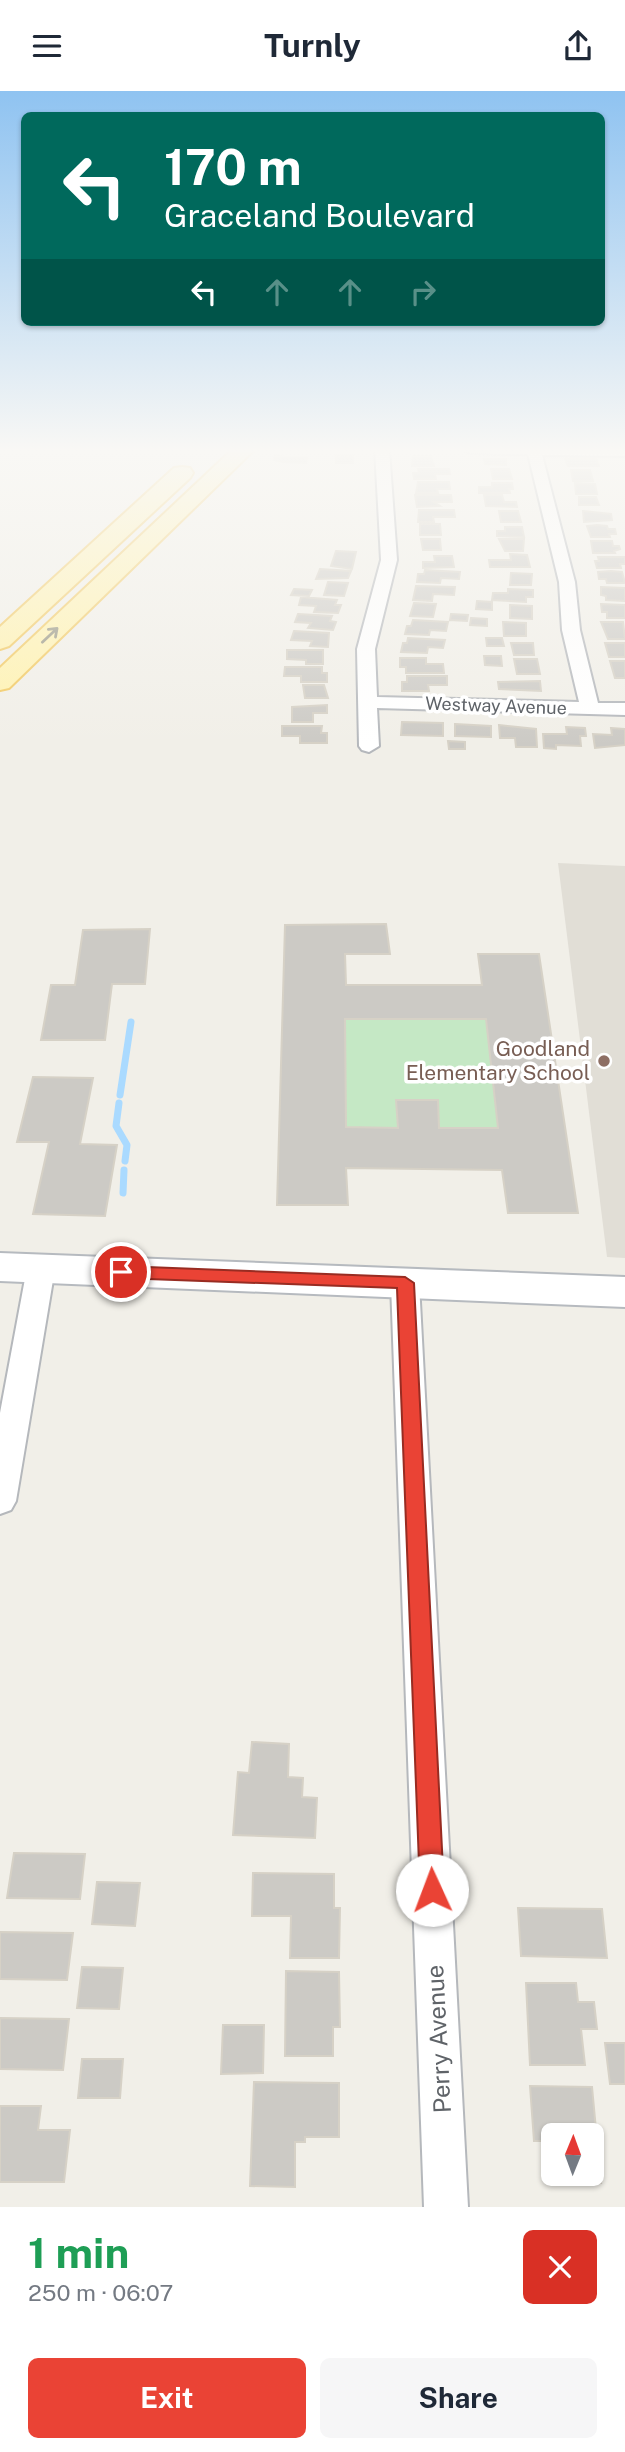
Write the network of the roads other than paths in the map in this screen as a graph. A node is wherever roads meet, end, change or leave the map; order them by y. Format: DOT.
graph roads {
  1 [pos="102,548"];
  2 [pos="141,548"];
  3 [pos="388,548"];
  4 [pos="558,548"];
  5 [pos="0,641"];
  6 [pos="0,682"];
  7 [pos="368,702"];
  8 [pos="590,708"];
  9 [pos="625,709"];
  10 [pos="369,746"];
  11 [pos="0,1267"];
  12 [pos="41,1268"];
  13 [pos="405,1283"];
  14 [pos="625,1292"];
  15 [pos="0,1501"];
  16 [pos="446,2207"];
  1 -- 5 [label="main road"];
  6 -- 2 [label="main road, one-way"];
  3 -- 7 [label="street"];
  4 -- 8 [label="street"];
  7 -- 8 [label="street, Westway Avenue"];
  7 -- 10 [label="street"];
  8 -- 9 [label="street, Westway Avenue"];
  11 -- 12 [label="street"];
  12 -- 13 [label="street"];
  12 -- 15 [label="street"];
  13 -- 14 [label="street"];
  13 -- 16 [label="street, Perry Avenue"];
}
